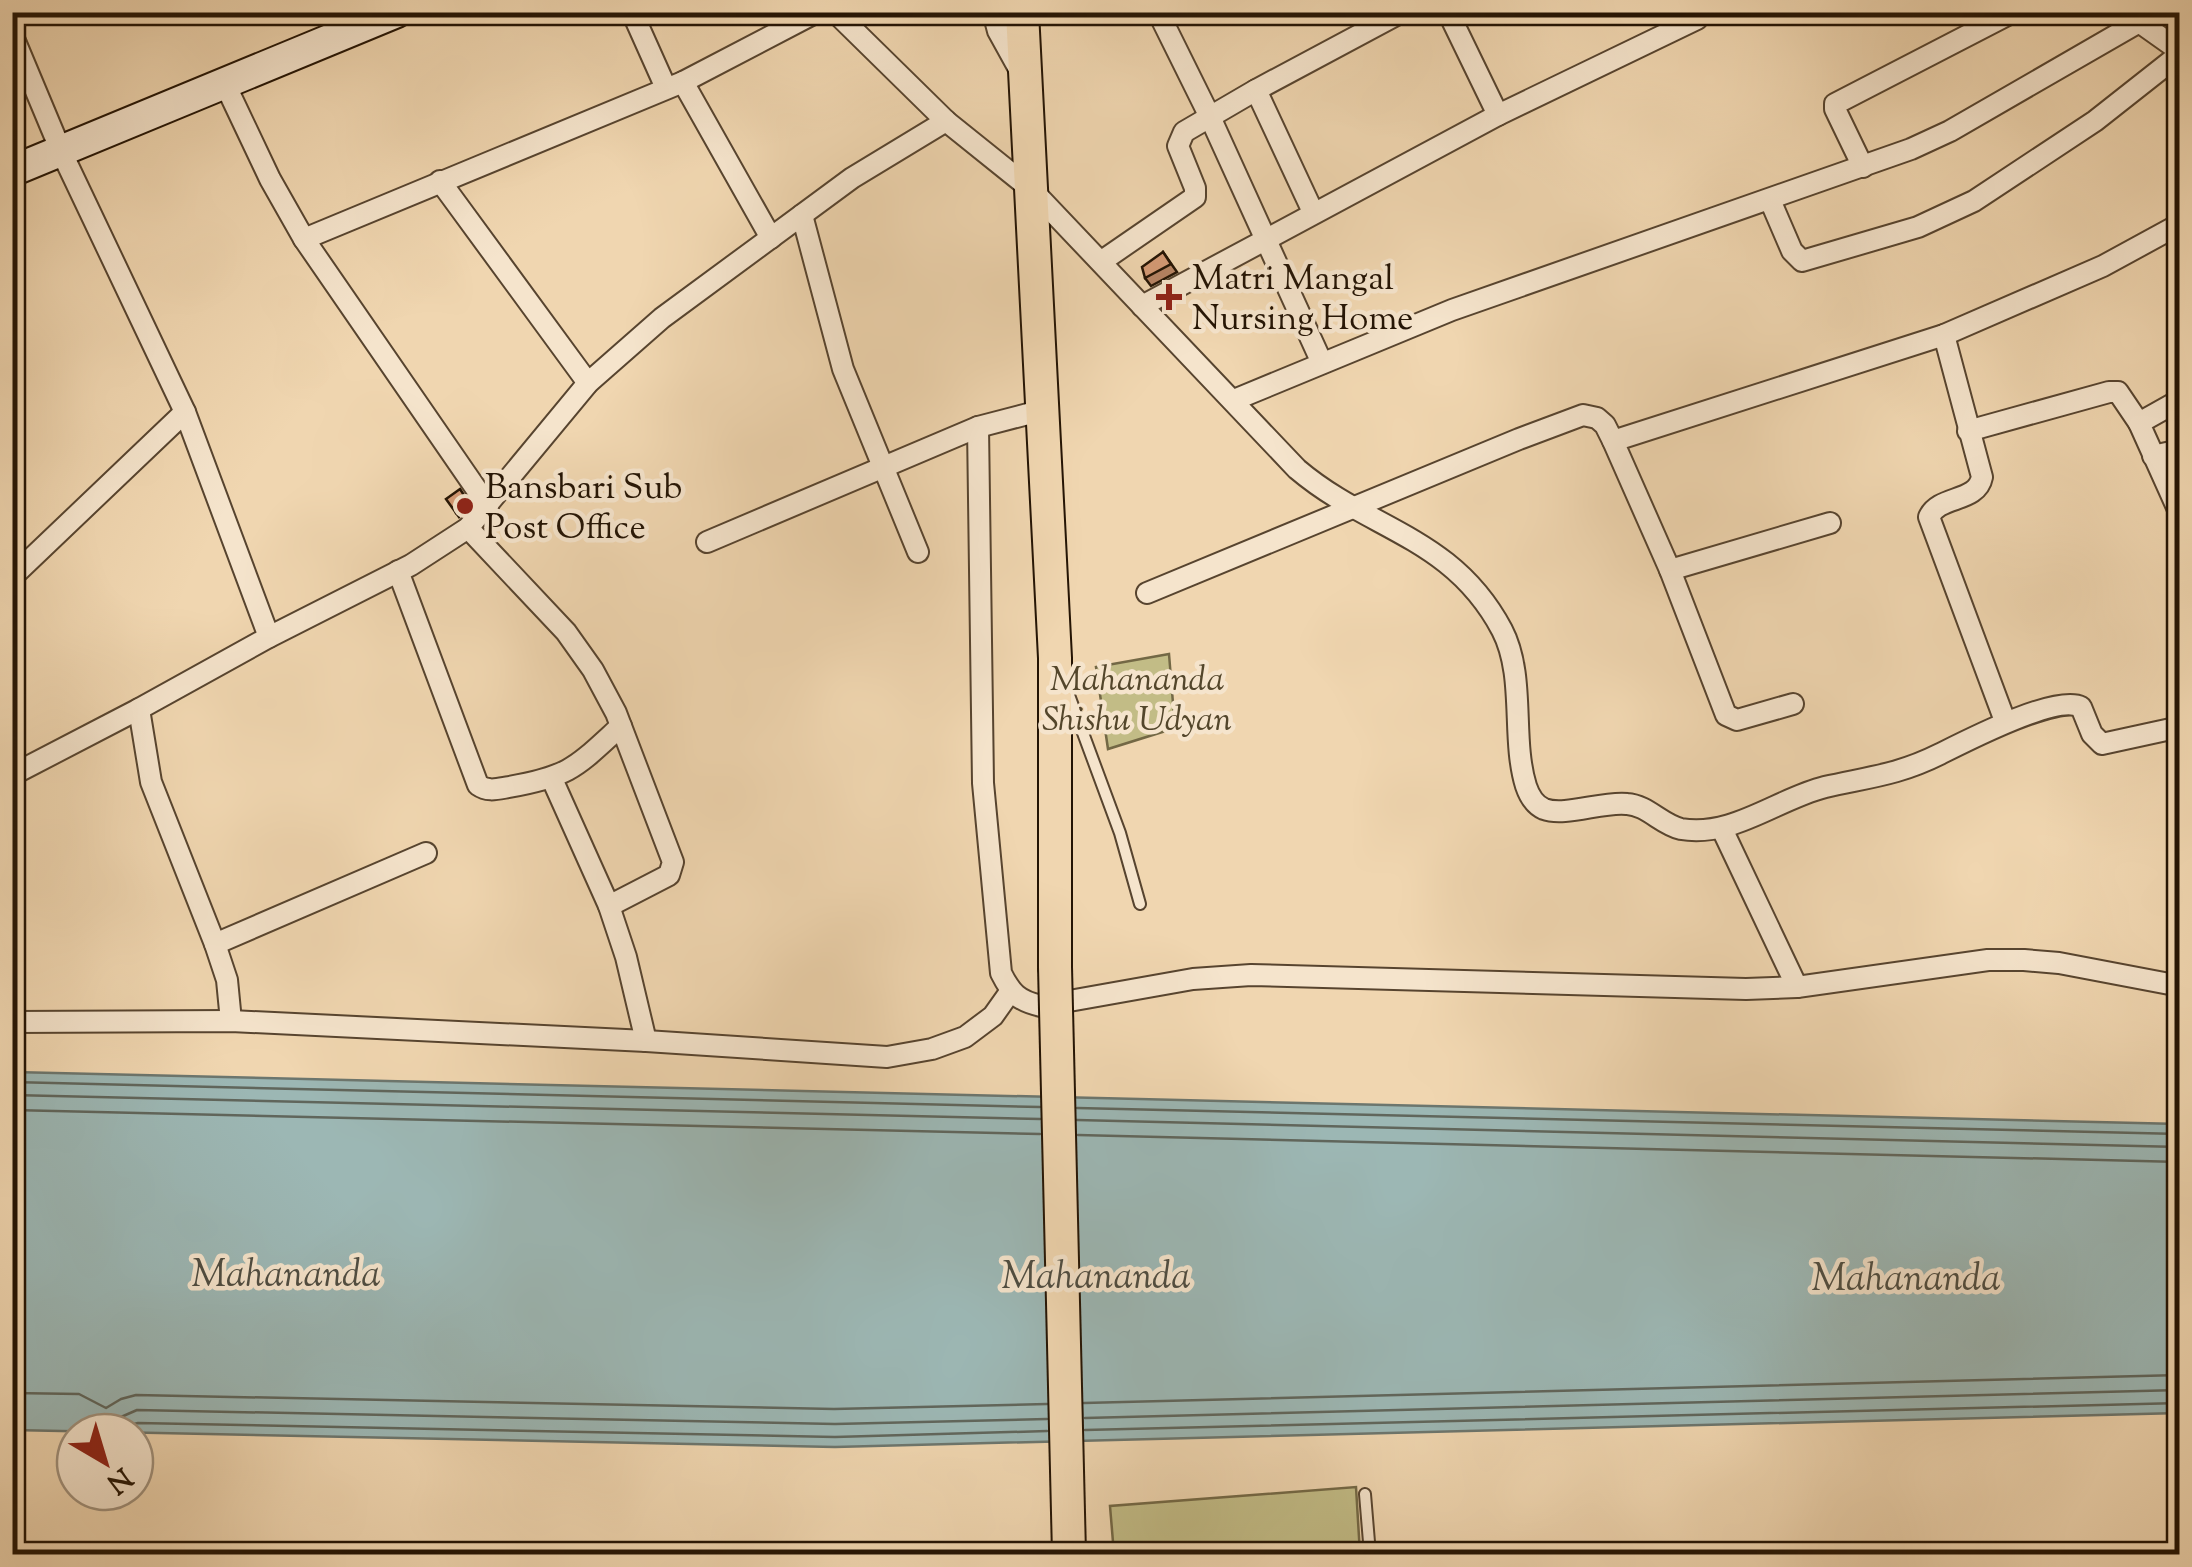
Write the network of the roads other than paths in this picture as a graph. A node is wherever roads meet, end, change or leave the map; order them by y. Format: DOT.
graph roads {
  1 [pos="397,12"];
  2 [pos="632,12"];
  3 [pos="818,12"];
  4 [pos="835,12"];
  5 [pos="993,12"];
  6 [pos="1022,12"];
  7 [pos="1034,12"];
  8 [pos="1158,12"];
  9 [pos="1402,12"];
  10 [pos="1448,12"];
  11 [pos="2014,12"];
  12 [pos="2132,17"];
  13 [pos="1697,19"];
  14 [pos="12,34"];
  15 [pos="2180,53"];
  16 [pos="1026,82"];
  17 [pos="225,84"];
  18 [pos="674,85"];
  19 [pos="1256,90"];
  20 [pos="1498,115"];
  21 [pos="1029,116"];
  22 [pos="1210,117"];
  23 [pos="946,121"];
  24 [pos="62,150"];
  25 [pos="1862,168"];
  26 [pos="12,171"];
  27 [pos="440,182"];
  28 [pos="1032,190"];
  29 [pos="1770,200"];
  30 [pos="1314,212"];
  31 [pos="802,215"];
  32 [pos="2180,224"];
  33 [pos="771,238"];
  34 [pos="1266,238"];
  35 [pos="304,239"];
  36 [pos="1102,261"];
  37 [pos="1142,306"];
  38 [pos="1944,335"];
  39 [pos="1322,362"];
  40 [pos="588,382"];
  41 [pos="1234,400"];
  42 [pos="2180,400"];
  43 [pos="1043,410"];
  44 [pos="185,412"];
  45 [pos="2139,423"];
  46 [pos="978,428"];
  47 [pos="1968,431"];
  48 [pos="1613,441"];
  49 [pos="2180,450"];
  50 [pos="2153,456"];
  51 [pos="884,469"];
  52 [pos="488,506"];
  53 [pos="1351,508"];
  54 [pos="2180,514"];
  55 [pos="1830,523"];
  56 [pos="468,528"];
  57 [pos="707,542"];
  58 [pos="918,552"];
  59 [pos="1670,570"];
  60 [pos="398,572"];
  61 [pos="12,577"];
  62 [pos="1147,594"];
  63 [pos="269,637"];
  64 [pos="1055,658"];
  65 [pos="1793,704"];
  66 [pos="139,709"];
  67 [pos="2005,722"];
  68 [pos="621,726"];
  69 [pos="2180,727"];
  70 [pos="12,775"];
  71 [pos="552,779"];
  72 [pos="1722,829"];
  73 [pos="426,853"];
  74 [pos="1140,904"];
  75 [pos="609,906"];
  76 [pos="216,944"];
  77 [pos="2180,986"];
  78 [pos="1797,987"];
  79 [pos="1010,992"];
  80 [pos="231,1021"];
  81 [pos="12,1022"];
  82 [pos="646,1041"];
  83 [pos="1366,1494"];
  84 [pos="1068,1554"];
  85 [pos="1370,1554"];
  1 -- 17 [label="main road"];
  2 -- 18 [label="street"];
  3 -- 18 [label="street"];
  4 -- 23 [label="street"];
  5 -- 16 [label="street"];
  6 -- 16 [label="main road"];
  7 -- 21 [label="main road"];
  8 -- 22 [label="street"];
  9 -- 19 [label="street"];
  10 -- 20 [label="street"];
  11 -- 25 [label="street"];
  12 -- 15 [label="street"];
  12 -- 25 [label="street"];
  13 -- 20 [label="street"];
  14 -- 24 [label="street"];
  15 -- 29 [label="street"];
  16 -- 21 [label="main road"];
  17 -- 24 [label="main road"];
  17 -- 35 [label="street"];
  18 -- 27 [label="street"];
  18 -- 33 [label="street"];
  19 -- 22 [label="street"];
  19 -- 30 [label="street"];
  20 -- 30 [label="street"];
  21 -- 28 [label="main road"];
  22 -- 34 [label="street"];
  22 -- 36 [label="street"];
  23 -- 28 [label="street"];
  23 -- 31 [label="street"];
  24 -- 26 [label="main road"];
  24 -- 44 [label="street"];
  25 -- 29 [label="street"];
  27 -- 35 [label="street"];
  27 -- 40 [label="street"];
  28 -- 36 [label="street"];
  28 -- 43 [label="main road"];
  29 -- 39 [label="street"];
  30 -- 34 [label="street"];
  31 -- 33 [label="street"];
  31 -- 51 [label="street"];
  32 -- 38 [label="street"];
  33 -- 40 [label="street"];
  34 -- 37 [label="street"];
  34 -- 39 [label="street"];
  35 -- 52 [label="street"];
  36 -- 37 [label="street"];
  37 -- 41 [label="street"];
  38 -- 47 [label="street"];
  38 -- 48 [label="street"];
  39 -- 41 [label="street"];
  40 -- 52 [label="street"];
  41 -- 53 [label="street"];
  42 -- 45 [label="street"];
  43 -- 46 [label="street"];
  43 -- 64 [label="main road"];
  44 -- 61 [label="street"];
  44 -- 63 [label="street"];
  45 -- 47 [label="street"];
  45 -- 50 [label="street"];
  46 -- 51 [label="street"];
  46 -- 79 [label="street"];
  47 -- 67 [label="street"];
  48 -- 53 [label="street"];
  48 -- 59 [label="street"];
  49 -- 50 [label="street"];
  50 -- 54 [label="street"];
  51 -- 57 [label="street"];
  51 -- 58 [label="street"];
  52 -- 56 [label="street"];
  53 -- 62 [label="street"];
  53 -- 72 [label="street"];
  55 -- 59 [label="street"];
  56 -- 60 [label="street"];
  56 -- 68 [label="street"];
  59 -- 65 [label="street"];
  60 -- 63 [label="street"];
  60 -- 71 [label="street"];
  63 -- 66 [label="street"];
  64 -- 74 [label="lane"];
  64 -- 84 [label="main road, bridge"];
  66 -- 70 [label="street"];
  66 -- 76 [label="street"];
  67 -- 69 [label="street"];
  67 -- 72 [label="street"];
  68 -- 71 [label="street"];
  68 -- 75 [label="street"];
  71 -- 75 [label="street"];
  72 -- 78 [label="street"];
  73 -- 76 [label="street"];
  75 -- 82 [label="street"];
  76 -- 80 [label="street"];
  77 -- 78 [label="street"];
  78 -- 79 [label="street"];
  79 -- 82 [label="street"];
  80 -- 81 [label="street"];
  80 -- 82 [label="street"];
  83 -- 85 [label="lane"];
}
